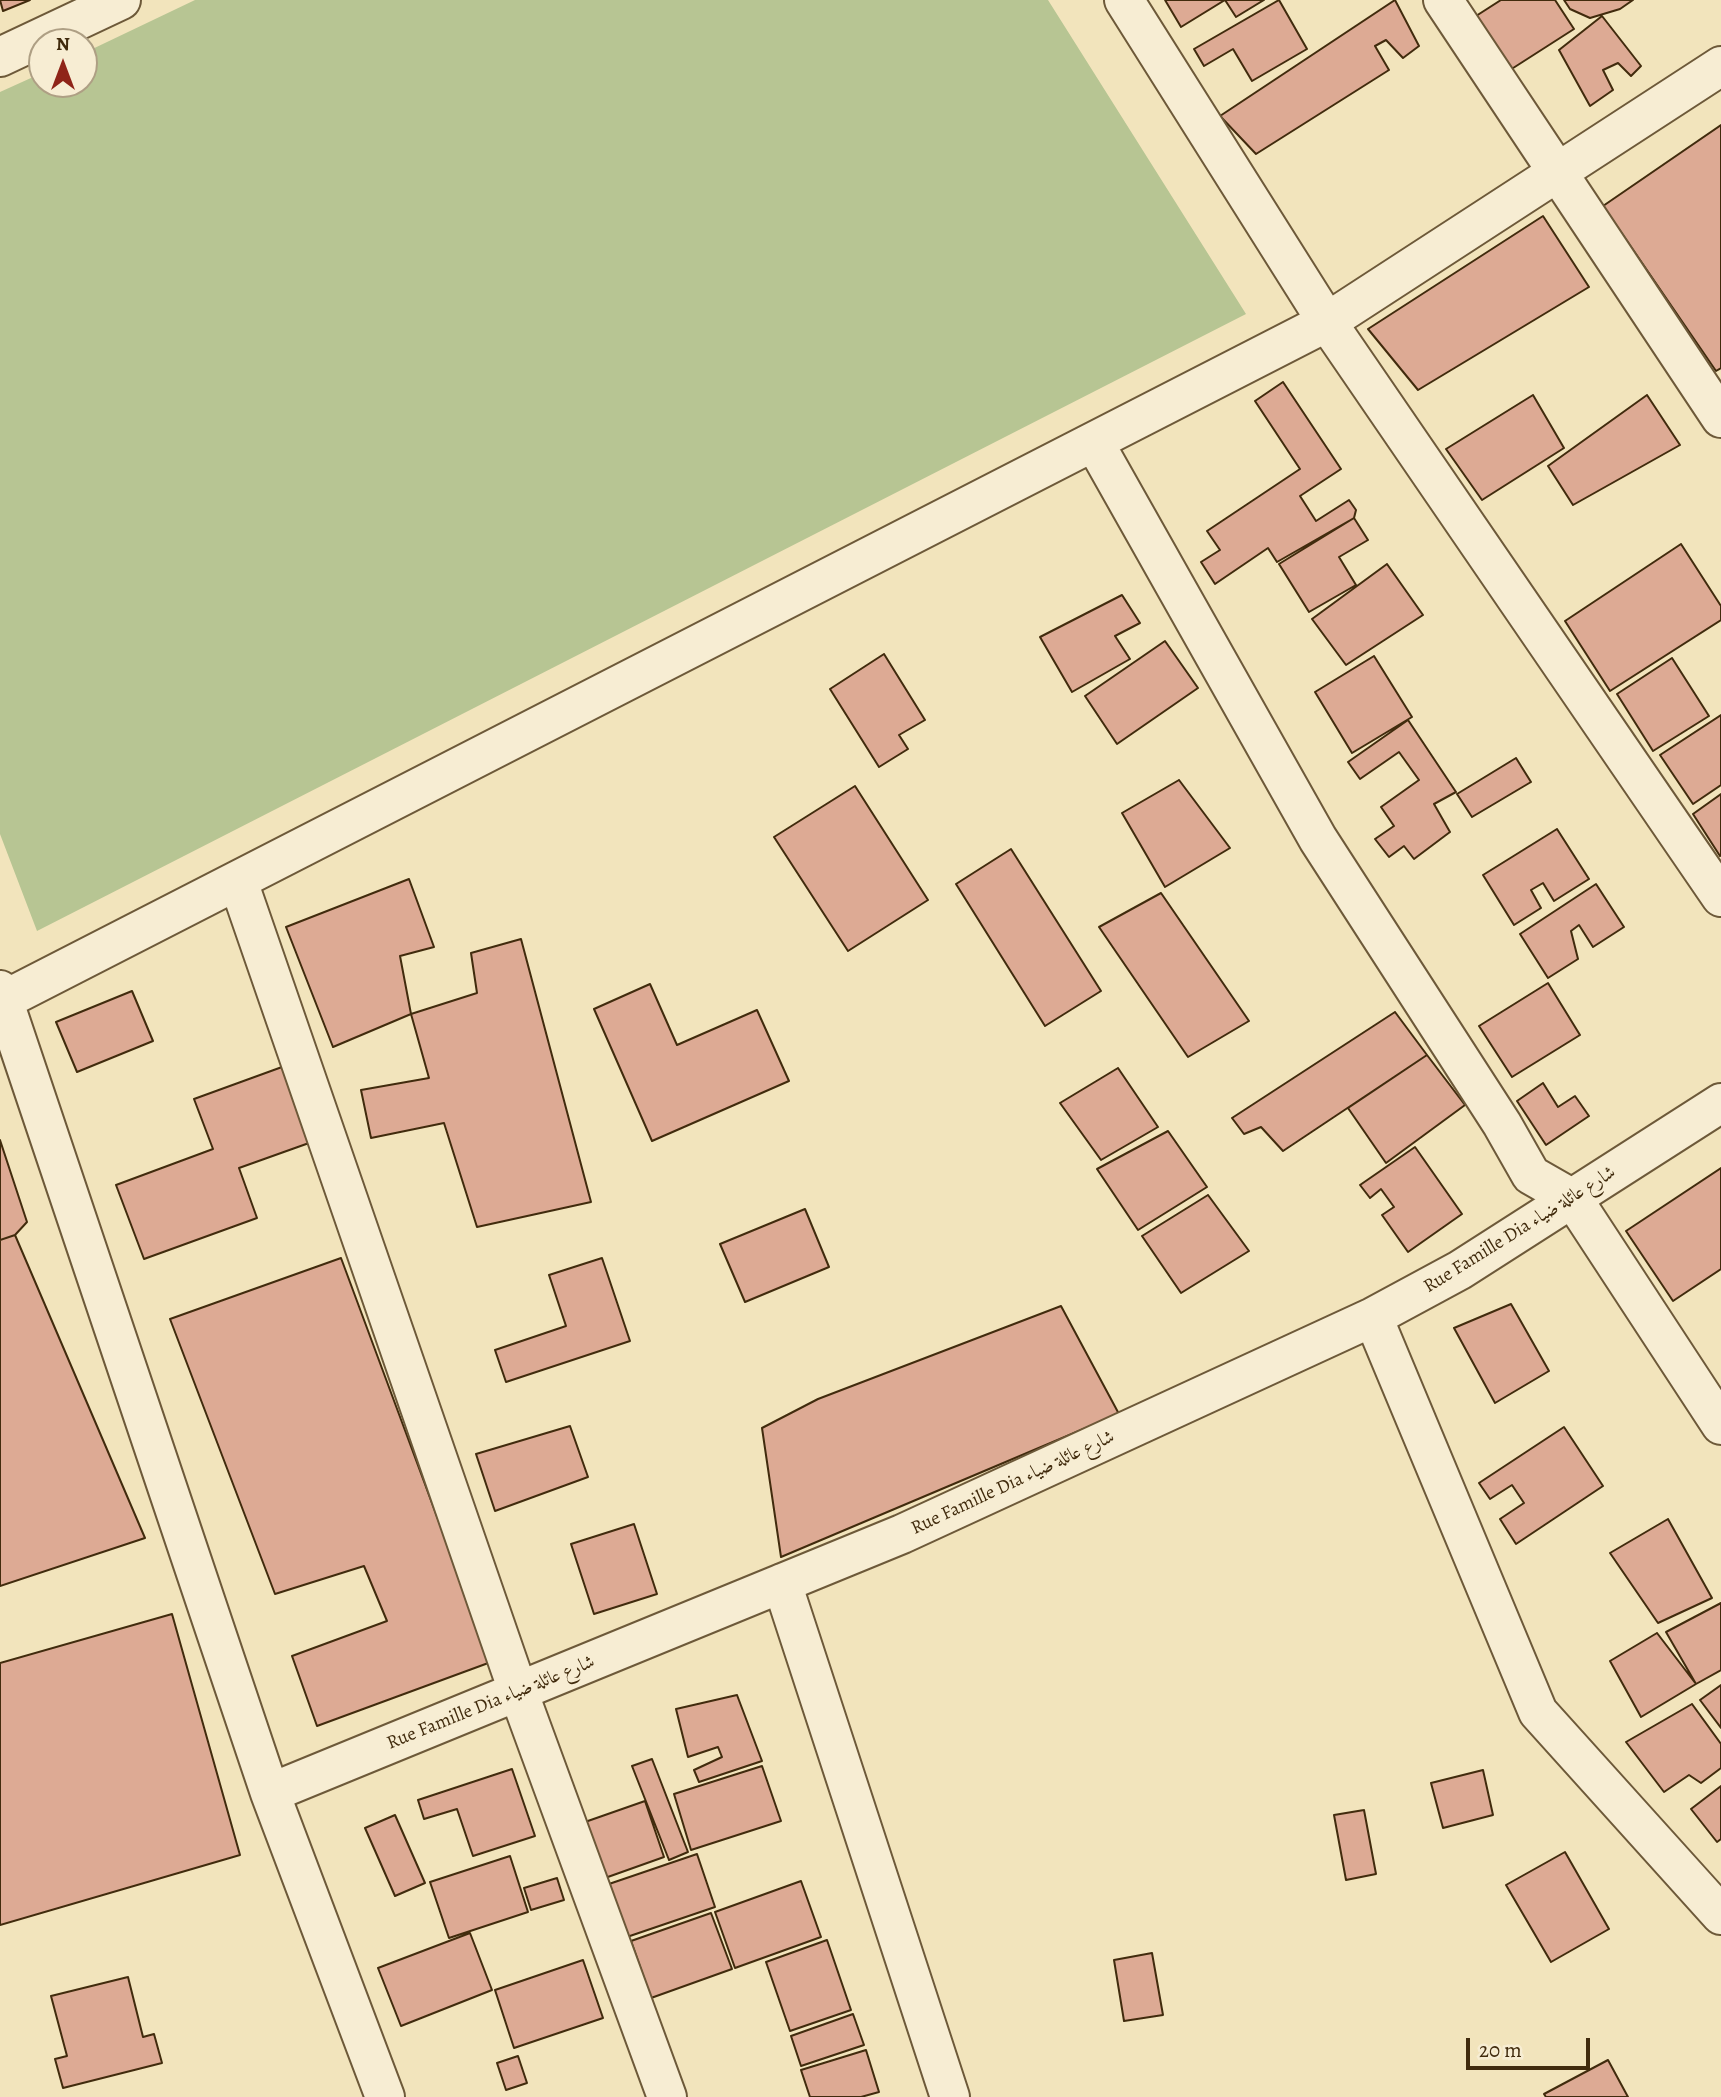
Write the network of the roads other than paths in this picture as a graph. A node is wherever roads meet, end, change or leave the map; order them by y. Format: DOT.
graph roads {
  1 [pos="121,0"];
  2 [pos="1124,0"];
  3 [pos="1443,0"];
  4 [pos="0,57"];
  5 [pos="1721,66"];
  6 [pos="1557,174"];
  7 [pos="1327,322"];
  8 [pos="1721,418"];
  9 [pos="1094,442"];
  10 [pos="237,881"];
  11 [pos="1721,897"];
  12 [pos="2,995"];
  13 [pos="1721,1103"];
  14 [pos="1573,1199"];
  15 [pos="1373,1317"];
  16 [pos="1721,1425"];
  17 [pos="782,1583"];
  18 [pos="518,1691"];
  19 [pos="270,1793"];
  20 [pos="1721,1915"];
  21 [pos="385,2097"];
  22 [pos="667,2097"];
  23 [pos="950,2097"];
  1 -- 4 [label="street"];
  2 -- 7 [label="street"];
  3 -- 6 [label="street"];
  5 -- 6 [label="street"];
  6 -- 7 [label="street"];
  6 -- 8 [label="street"];
  7 -- 9 [label="street"];
  7 -- 11 [label="street"];
  9 -- 10 [label="street"];
  9 -- 14 [label="street"];
  10 -- 12 [label="street"];
  10 -- 18 [label="street"];
  12 -- 19 [label="street"];
  13 -- 14 [label="street, Rue Famille Dia شارع عائلة ضياء"];
  14 -- 15 [label="street, Rue Famille Dia شارع عائلة ضياء"];
  14 -- 16 [label="street"];
  15 -- 17 [label="street, Rue Famille Dia شارع عائلة ضياء"];
  15 -- 20 [label="street"];
  17 -- 18 [label="street, Rue Famille Dia شارع عائلة ضياء"];
  17 -- 23 [label="street"];
  18 -- 19 [label="street, Rue Famille Dia شارع عائلة ضياء"];
  18 -- 22 [label="street"];
  19 -- 21 [label="street"];
}
